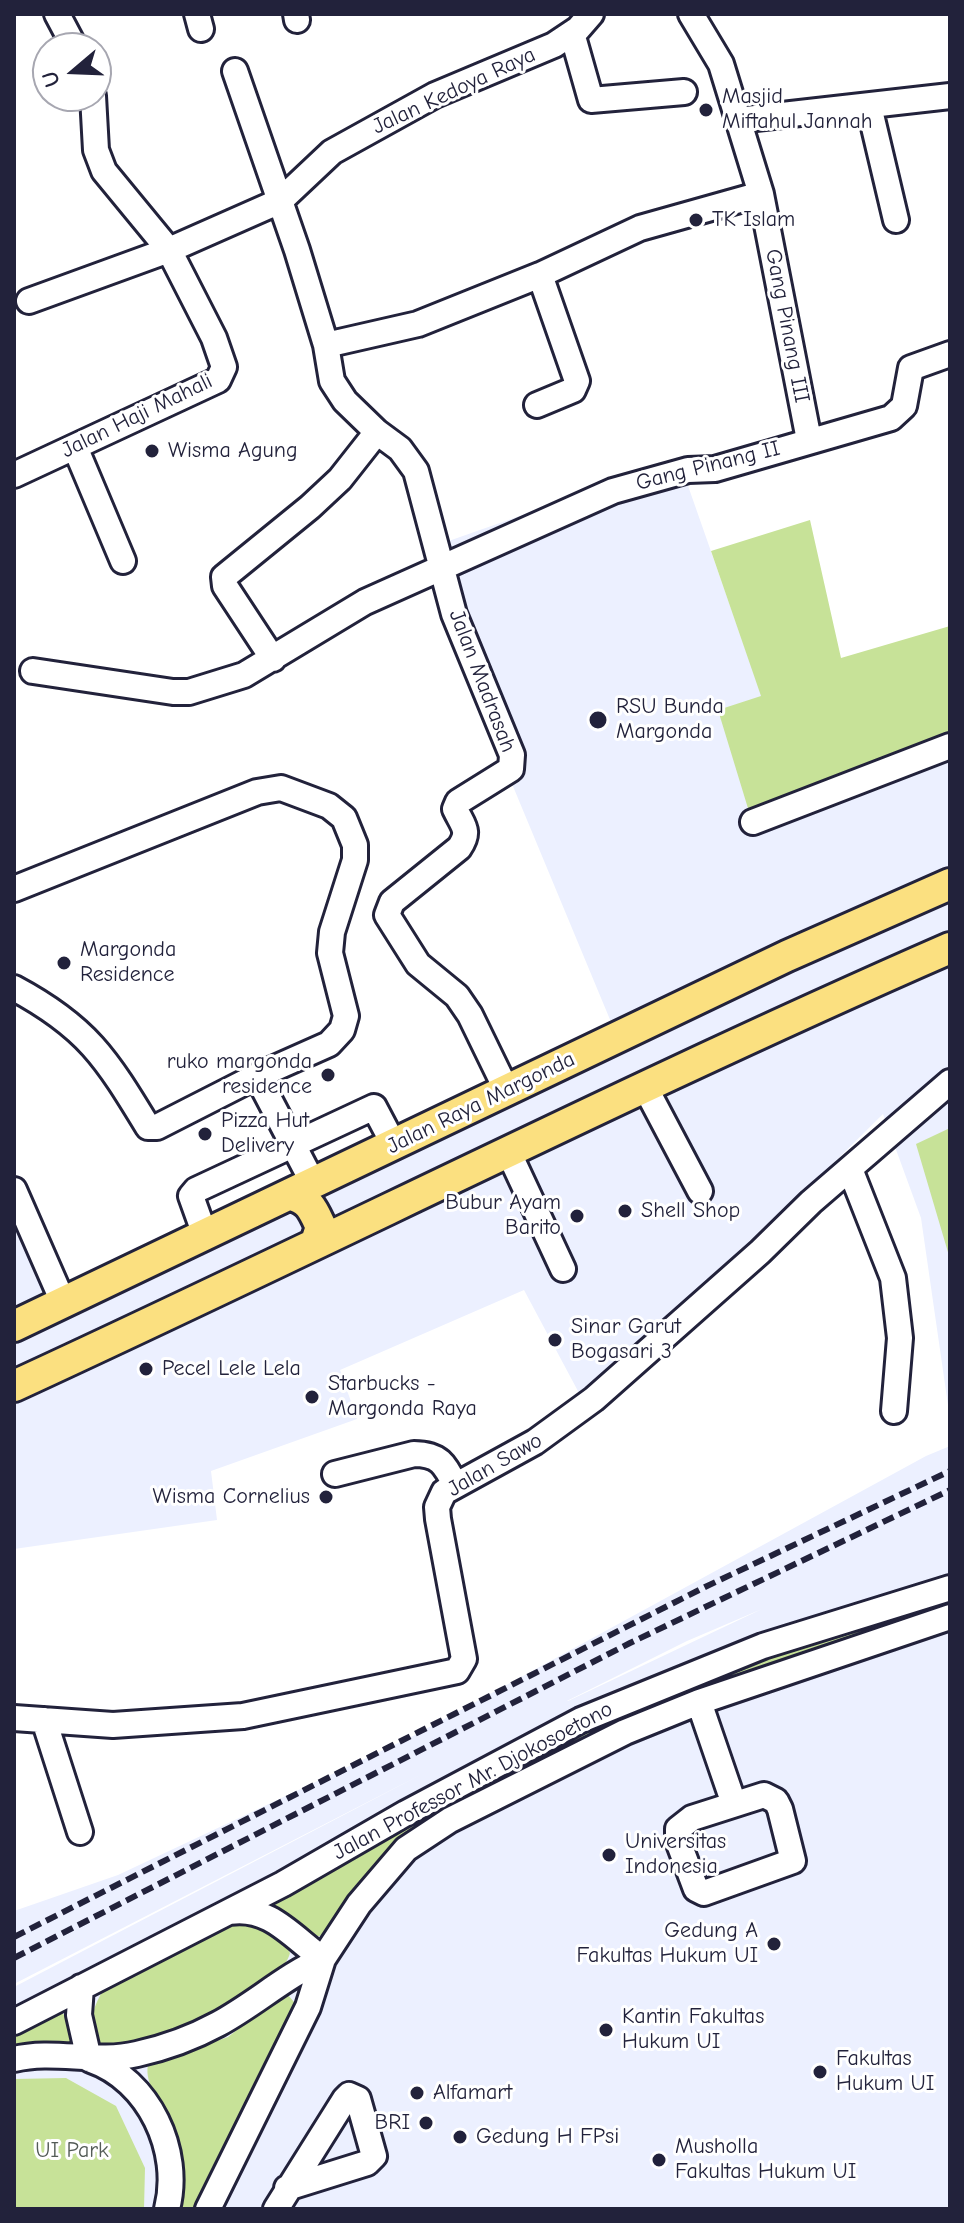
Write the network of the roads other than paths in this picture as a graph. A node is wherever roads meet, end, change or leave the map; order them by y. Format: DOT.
graph roads {
  1 [pos="57,14"];
  2 [pos="591,14"];
  3 [pos="691,14"];
  4 [pos="67,32"];
  5 [pos="572,33"];
  6 [pos="235,71"];
  7 [pos="684,92"];
  8 [pos="950,96"];
  9 [pos="869,106"];
  10 [pos="94,112"];
  11 [pos="738,120"];
  12 [pos="761,194"];
  13 [pos="280,201"];
  14 [pos="896,220"];
  15 [pos="169,250"];
  16 [pos="540,275"];
  17 [pos="29,301"];
  18 [pos="326,345"];
  19 [pos="950,354"];
  20 [pos="537,405"];
  21 [pos="377,432"];
  22 [pos="809,440"];
  23 [pos="75,447"];
  24 [pos="14,475"];
  25 [pos="123,561"];
  26 [pos="440,569"];
  27 [pos="273,659"];
  28 [pos="33,671"];
  29 [pos="950,746"];
  30 [pos="753,822"];
  31 [pos="950,884"];
  32 [pos="14,889"];
  33 [pos="950,948"];
  34 [pos="14,988"];
  35 [pos="257,1076"];
  36 [pos="950,1082"];
  37 [pos="644,1085"];
  38 [pos="507,1091"];
  39 [pos="292,1143"];
  40 [pos="394,1145"];
  41 [pos="508,1151"];
  42 [pos="850,1169"];
  43 [pos="314,1183"];
  44 [pos="14,1190"];
  45 [pos="700,1191"];
  46 [pos="349,1225"];
  47 [pos="205,1235"];
  48 [pos="316,1242"];
  49 [pos="563,1269"];
  50 [pos="63,1302"];
  51 [pos="14,1326"];
  52 [pos="14,1386"];
  53 [pos="894,1411"];
  54 [pos="335,1474"];
  55 [pos="455,1485"];
  56 [pos="950,1588"];
  57 [pos="948,1625"];
  58 [pos="699,1702"];
  59 [pos="14,1718"];
  60 [pos="44,1720"];
  61 [pos="734,1804"];
  62 [pos="80,1832"];
  63 [pos="229,1912"];
  64 [pos="323,1959"];
  65 [pos="81,1987"];
  66 [pos="14,2022"];
  67 [pos="14,2059"];
  68 [pos="89,2059"];
  69 [pos="167,2209"];
  70 [pos="208,2209"];
  1 -- 4 [label="street"];
  2 -- 5 [label="street, Jalan Kedoya Raya"];
  3 -- 11 [label="street, Gang Pinang III"];
  5 -- 7 [label="street"];
  5 -- 13 [label="street, Jalan Kedoya Raya"];
  6 -- 13 [label="street"];
  8 -- 9 [label="street"];
  9 -- 11 [label="street"];
  9 -- 14 [label="street"];
  10 -- 15 [label="street"];
  11 -- 12 [label="street, Gang Pinang III"];
  12 -- 16 [label="street"];
  12 -- 22 [label="street, Gang Pinang III"];
  13 -- 15 [label="street, Jalan Kedoya Raya"];
  13 -- 18 [label="street"];
  15 -- 17 [label="street, Jalan Kedoya Raya"];
  15 -- 23 [label="street, Jalan Haji Mahali"];
  16 -- 18 [label="street"];
  16 -- 20 [label="street"];
  18 -- 21 [label="street, Jalan Madrasah"];
  19 -- 22 [label="street, Gang Pinang II"];
  21 -- 26 [label="street, Jalan Madrasah"];
  21 -- 27 [label="street"];
  22 -- 26 [label="street, Gang Pinang II"];
  23 -- 24 [label="street, Jalan Haji Mahali"];
  23 -- 25 [label="street"];
  26 -- 27 [label="street, Gang Pinang II"];
  26 -- 38 [label="street, Jalan Madrasah"];
  27 -- 28 [label="street, Gang Pinang II"];
  29 -- 30 [label="street"];
  31 -- 38 [label="main road, Jalan Raya Margonda"];
  32 -- 35 [label="street"];
  33 -- 37 [label="main road"];
  34 -- 35 [label="street"];
  35 -- 39 [label="street"];
  36 -- 42 [label="street, Jalan Sawo"];
  37 -- 41 [label="main road"];
  37 -- 45 [label="street"];
  38 -- 40 [label="main road, Jalan Raya Margonda"];
  39 -- 40 [label="street"];
  39 -- 43 [label="street"];
  39 -- 47 [label="street"];
  40 -- 43 [label="main road, Jalan Raya Margonda"];
  41 -- 46 [label="main road"];
  41 -- 49 [label="street"];
  42 -- 53 [label="street"];
  42 -- 55 [label="street, Jalan Sawo"];
  43 -- 46 [label="main road"];
  43 -- 47 [label="main road, Jalan Raya Margonda"];
  43 -- 48 [label="main road"];
  44 -- 50 [label="street"];
  46 -- 48 [label="main road"];
  47 -- 50 [label="main road, Jalan Raya Margonda"];
  48 -- 52 [label="main road"];
  50 -- 51 [label="main road, Jalan Raya Margonda"];
  54 -- 55 [label="street"];
  55 -- 60 [label="street, Jalan Sawo"];
  56 -- 63 [label="street, Jalan Professor Mr. Djokosoetono"];
  57 -- 58 [label="street, Jalan Professor Mr. Djokosoetono"];
  58 -- 61 [label="street"];
  58 -- 64 [label="street, Jalan Professor Mr. Djokosoetono"];
  59 -- 60 [label="street, Jalan Sawo"];
  60 -- 62 [label="street"];
  61 -- 61 [label="street"];
  63 -- 64 [label="street"];
  63 -- 65 [label="street, Jalan Professor Mr. Djokosoetono"];
  64 -- 68 [label="street"];
  64 -- 70 [label="street, Jalan Professor Mr. Djokosoetono"];
  65 -- 66 [label="street, Jalan Professor Mr. Djokosoetono"];
  65 -- 68 [label="street"];
  67 -- 68 [label="street"];
  68 -- 69 [label="street"];
}
